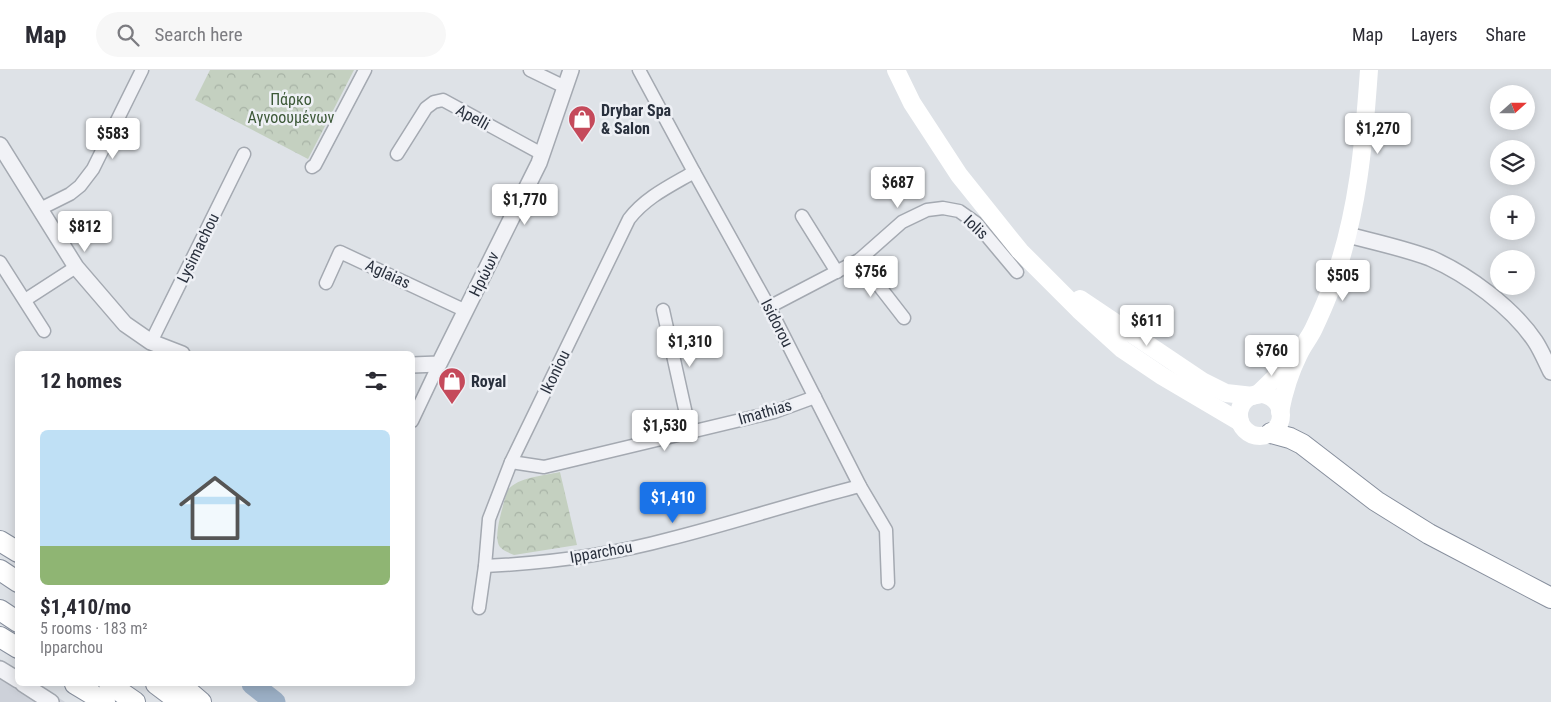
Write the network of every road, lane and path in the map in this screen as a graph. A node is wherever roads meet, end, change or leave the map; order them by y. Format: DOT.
graph roads {
  1 [pos="142,70"];
  2 [pos="365,70"];
  3 [pos="530,70"];
  4 [pos="571,70"];
  5 [pos="639,70"];
  6 [pos="896,70"];
  7 [pos="1369,70"];
  8 [pos="565,87"];
  9 [pos="0,144"];
  10 [pos="244,154"];
  11 [pos="397,154"];
  12 [pos="542,154"];
  13 [pos="312,167"];
  14 [pos="694,172"];
  15 [pos="40,209"];
  16 [pos="802,216"];
  17 [pos="1348,235"];
  18 [pos="859,260"];
  19 [pos="0,262"];
  20 [pos="76,267"];
  21 [pos="837,272"];
  22 [pos="1017,272"];
  23 [pos="1049,278"];
  24 [pos="326,283"];
  25 [pos="24,300"];
  26 [pos="769,307"];
  27 [pos="663,310"];
  28 [pos="466,312"];
  29 [pos="904,318"];
  30 [pos="44,332"];
  31 [pos="151,342"];
  32 [pos="174,351"];
  33 [pos="1299,353"];
  34 [pos="439,364"];
  35 [pos="415,366"];
  36 [pos="1551,372"];
  37 [pos="1255,395"];
  38 [pos="815,397"];
  39 [pos="1280,412"];
  40 [pos="415,414"];
  41 [pos="1240,422"];
  42 [pos="690,432"];
  43 [pos="1271,433"];
  44 [pos="511,462"];
  45 [pos="860,486"];
  46 [pos="0,541"];
  47 [pos="15,550"];
  48 [pos="485,566"];
  49 [pos="0,570"];
  50 [pos="15,580"];
  51 [pos="888,583"];
  52 [pos="1551,598"];
  53 [pos="479,608"];
  54 [pos="0,610"];
  55 [pos="15,620"];
  56 [pos="0,637"];
  57 [pos="15,646"];
  58 [pos="0,669"];
  59 [pos="15,678"];
  60 [pos="26,686"];
  61 [pos="78,686"];
  62 [pos="112,686"];
  63 [pos="159,686"];
  64 [pos="182,686"];
  65 [pos="51,702"];
  66 [pos="105,702"];
  67 [pos="135,702"];
  68 [pos="180,702"];
  69 [pos="201,702"];
  1 -- 15 [label="street"];
  2 -- 13 [label="street"];
  3 -- 8 [label="street"];
  4 -- 8 [label="street, Ηρώων"];
  5 -- 14 [label="street, Isidorou"];
  6 -- 23 [label="main road"];
  7 -- 17 [label="main road"];
  8 -- 12 [label="street, Ηρώων"];
  9 -- 15 [label="street"];
  10 -- 31 [label="street, Lysimachou"];
  11 -- 12 [label="street, Apelli"];
  12 -- 28 [label="street, Ηρώων"];
  14 -- 26 [label="street, Isidorou"];
  14 -- 44 [label="street, Ikoniou"];
  15 -- 20 [label="street"];
  16 -- 21 [label="street"];
  17 -- 33 [label="main road"];
  17 -- 36 [label="street"];
  18 -- 21 [label="street, Iolis"];
  18 -- 22 [label="street, Iolis"];
  18 -- 29 [label="street"];
  19 -- 25 [label="street"];
  20 -- 25 [label="street"];
  20 -- 31 [label="street"];
  21 -- 26 [label="street, Iolis"];
  23 -- 37 [label="main road"];
  23 -- 41 [label="main road"];
  24 -- 28 [label="street, Aglaias"];
  25 -- 30 [label="street"];
  26 -- 38 [label="street, Isidorou"];
  27 -- 42 [label="street"];
  28 -- 34 [label="street, Ηρώων"];
  31 -- 32 [label="street"];
  33 -- 37 [label="main road"];
  33 -- 39 [label="main road"];
  34 -- 35 [label="street"];
  34 -- 40 [label="street, Ηρώων"];
  37 -- 39 [label="main road"];
  37 -- 41 [label="main road"];
  38 -- 42 [label="street, Imathias"];
  38 -- 45 [label="street, Isidorou"];
  39 -- 43 [label="main road"];
  41 -- 43 [label="main road"];
  42 -- 44 [label="street, Imathias"];
  43 -- 52 [label="highway"];
  44 -- 48 [label="street, Ikoniou"];
  45 -- 48 [label="street, Ipparchou"];
  45 -- 51 [label="street, Isidorou"];
  46 -- 47 [label="highway"];
  48 -- 53 [label="street, Ikoniou"];
  49 -- 50 [label="highway"];
  54 -- 55 [label="highway"];
  56 -- 57 [label="highway"];
  58 -- 59 [label="street"];
  60 -- 65 [label="street"];
  61 -- 66 [label="highway"];
  62 -- 67 [label="highway"];
  63 -- 68 [label="highway"];
  64 -- 69 [label="highway"];
}
